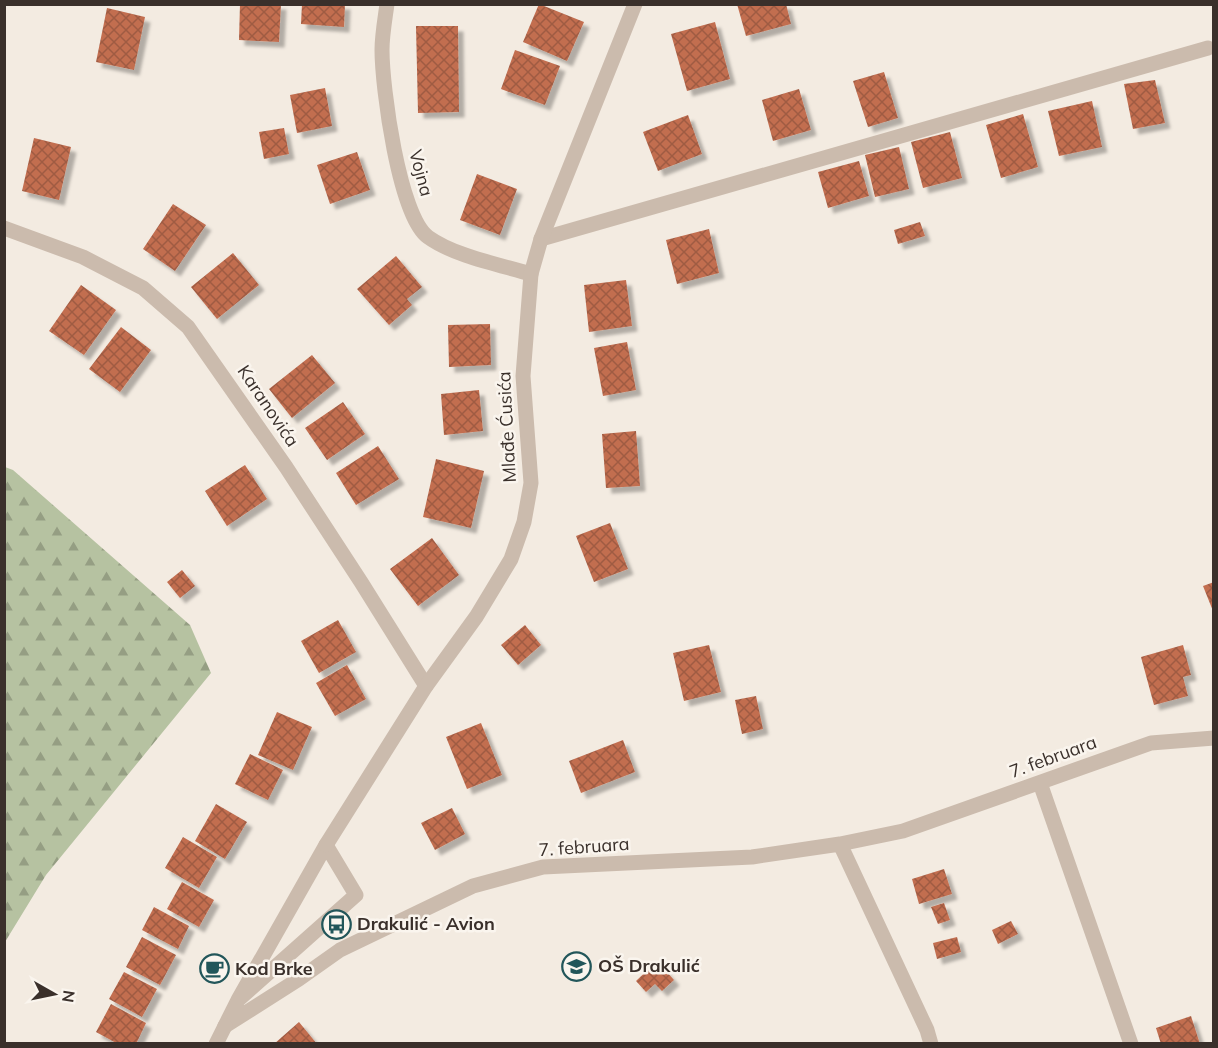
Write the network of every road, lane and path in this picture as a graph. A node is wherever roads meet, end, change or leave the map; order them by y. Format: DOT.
graph roads {
  1 [pos="387,4"];
  2 [pos="639,6"];
  3 [pos="1208,48"];
  4 [pos="4,228"];
  5 [pos="541,239"];
  6 [pos="531,274"];
  7 [pos="426,686"];
  8 [pos="1214,738"];
  9 [pos="1040,783"];
  10 [pos="840,844"];
  11 [pos="326,845"];
  12 [pos="238,999"];
  13 [pos="225,1026"];
  14 [pos="216,1044"];
  15 [pos="931,1044"];
  16 [pos="1131,1044"];
  1 -- 6 [label="street, Vojna"];
  2 -- 5 [label="street, Mlađe Ćusića"];
  3 -- 5 [label="street"];
  4 -- 7 [label="street, Karanovića"];
  5 -- 6 [label="street, Mlađe Ćusića"];
  6 -- 7 [label="street, Mlađe Ćusića"];
  7 -- 11 [label="street, Mlađe Ćusića"];
  8 -- 9 [label="street, 7. februara"];
  9 -- 10 [label="street, 7. februara"];
  9 -- 16 [label="street"];
  10 -- 13 [label="street, 7. februara"];
  10 -- 15 [label="street"];
  11 -- 12 [label="street, Mlađe Ćusića"];
  11 -- 12 [label="street, Mlađe Ćusića"];
  12 -- 13 [label="street, Mlađe Ćusića"];
  13 -- 14 [label="street, Mlađe Ćusića"];
}
